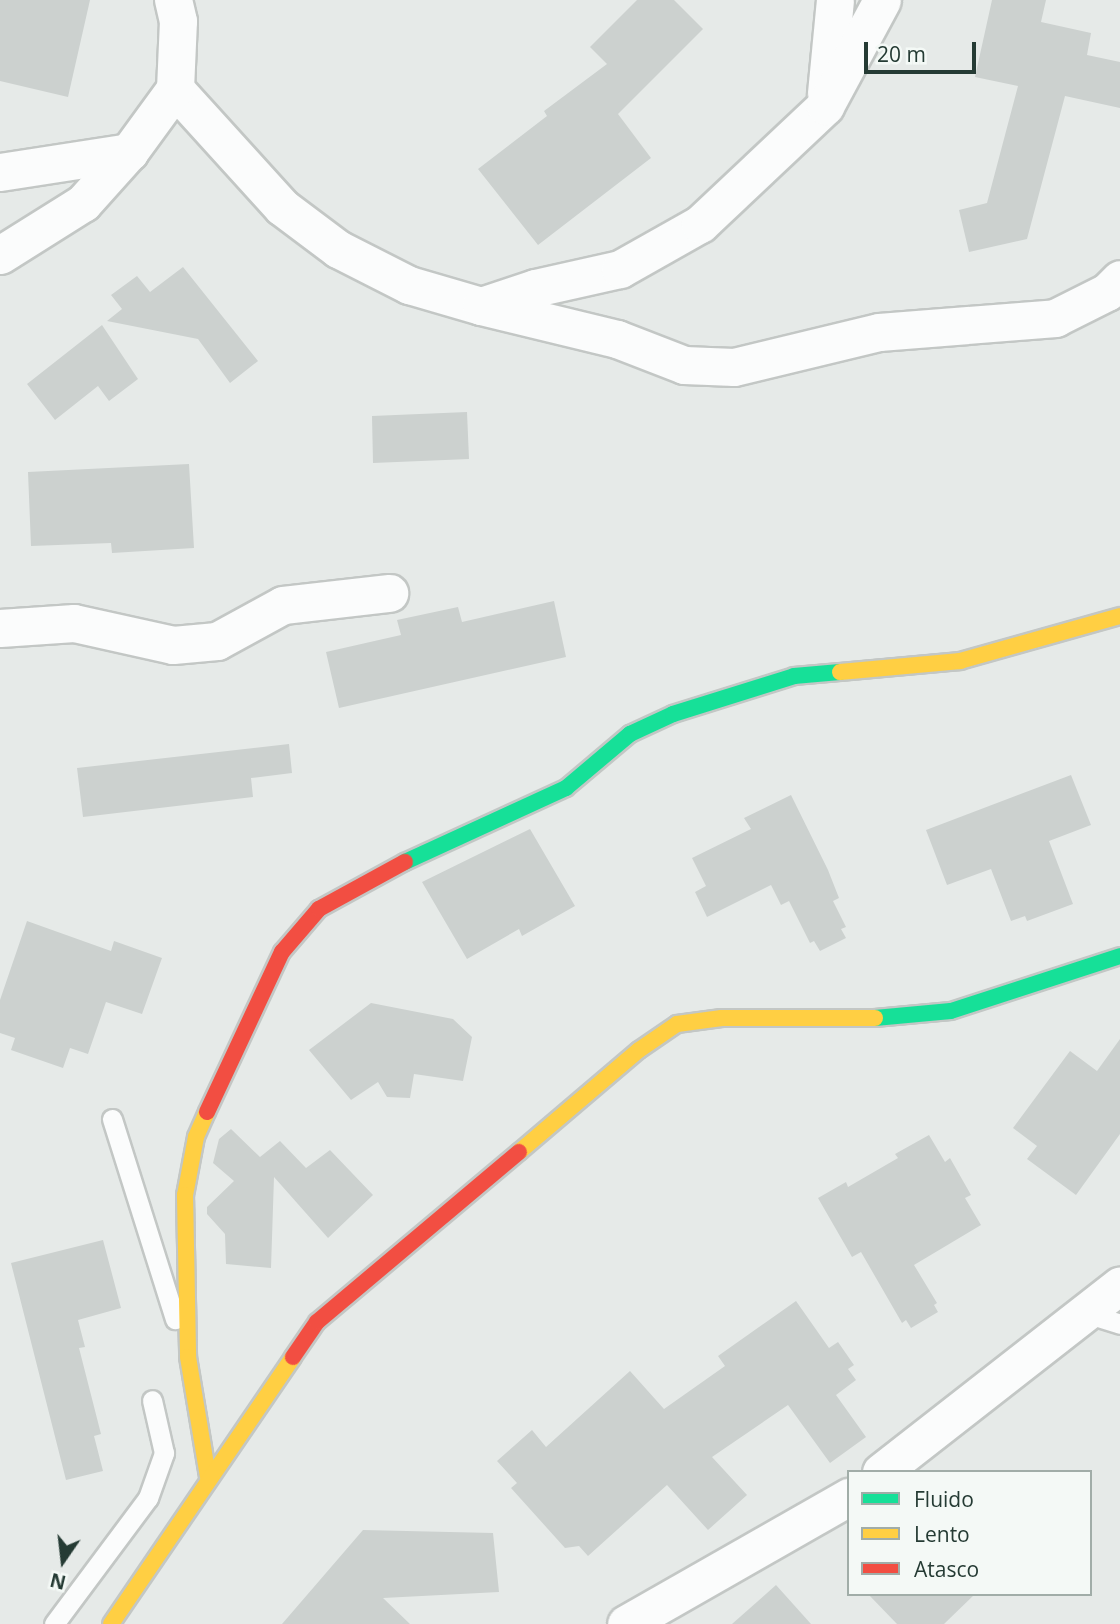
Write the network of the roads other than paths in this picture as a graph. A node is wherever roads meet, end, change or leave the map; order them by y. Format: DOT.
graph roads {
  1 [pos="173,0"];
  2 [pos="835,0"];
  3 [pos="882,0"];
  4 [pos="175,89"];
  5 [pos="825,106"];
  6 [pos="129,152"];
  7 [pos="0,172"];
  8 [pos="0,255"];
  9 [pos="1120,279"];
  10 [pos="481,306"];
  11 [pos="389,593"];
  12 [pos="1120,616"];
  13 [pos="0,628"];
  14 [pos="1120,956"];
  15 [pos="112,1119"];
  16 [pos="1120,1285"];
  17 [pos="1085,1313"];
  18 [pos="1120,1325"];
  19 [pos="188,1357"];
  20 [pos="152,1400"];
  21 [pos="884,1470"];
  22 [pos="208,1477"];
  23 [pos="847,1498"];
  24 [pos="54,1624"];
  25 [pos="111,1624"];
  26 [pos="626,1624"];
  1 -- 4 [label="street"];
  2 -- 5 [label="street"];
  3 -- 5 [label="street"];
  4 -- 6 [label="street"];
  4 -- 10 [label="street"];
  5 -- 10 [label="street"];
  6 -- 7 [label="street"];
  6 -- 8 [label="street"];
  9 -- 10 [label="street"];
  11 -- 13 [label="street"];
  12 -- 19 [label="street"];
  14 -- 22 [label="street"];
  15 -- 19 [label="lane"];
  16 -- 17 [label="street"];
  17 -- 18 [label="lane"];
  17 -- 21 [label="street"];
  19 -- 22 [label="street"];
  20 -- 24 [label="lane"];
  22 -- 25 [label="street"];
  23 -- 26 [label="street"];
}
